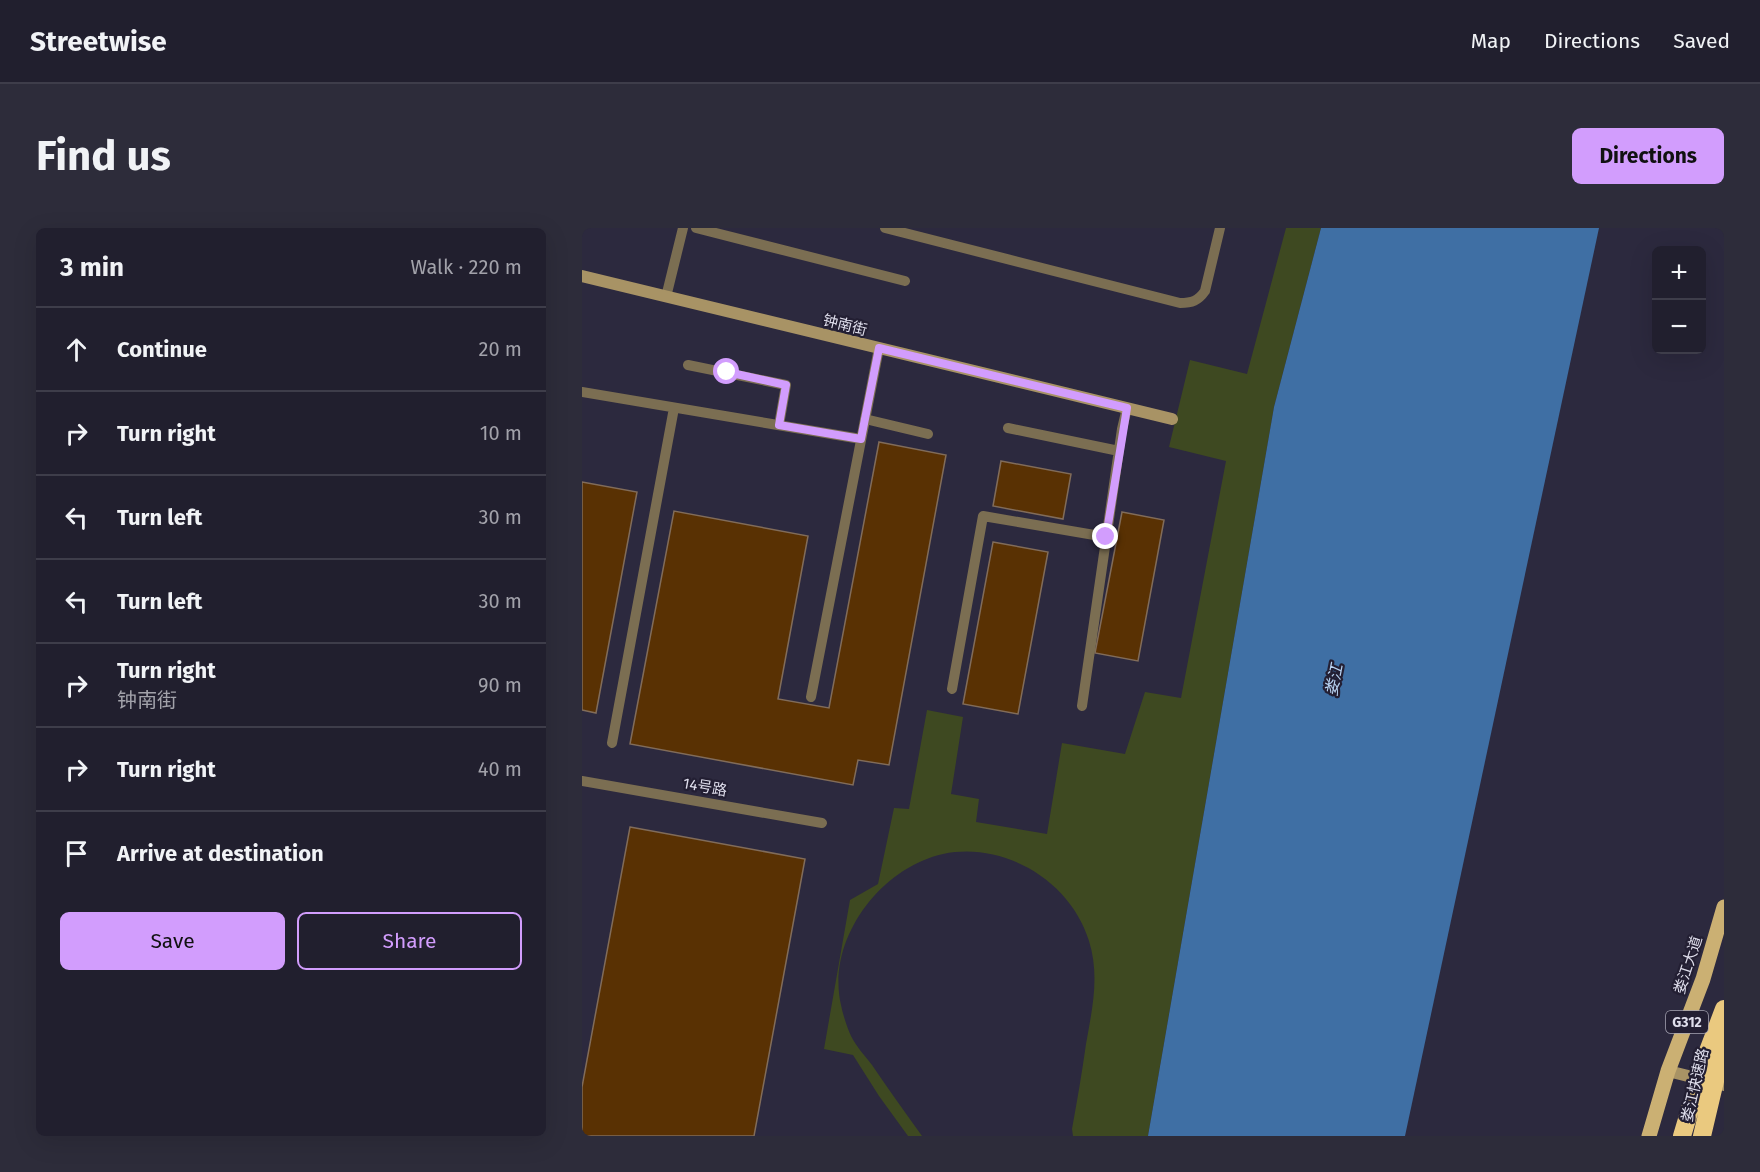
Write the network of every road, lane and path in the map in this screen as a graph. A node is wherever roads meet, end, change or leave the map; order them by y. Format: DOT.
graph roads {
  1 [pos="683,228"];
  2 [pos="696,228"];
  3 [pos="885,228"];
  4 [pos="1220,228"];
  5 [pos="582,276"];
  6 [pos="905,281"];
  7 [pos="666,297"];
  8 [pos="879,348"];
  9 [pos="688,364"];
  10 [pos="582,392"];
  11 [pos="674,408"];
  12 [pos="1127,408"];
  13 [pos="865,419"];
  14 [pos="1172,419"];
  15 [pos="779,425"];
  16 [pos="1008,428"];
  17 [pos="928,434"];
  18 [pos="861,439"];
  19 [pos="1119,451"];
  20 [pos="1106,537"];
  21 [pos="952,689"];
  22 [pos="811,697"];
  23 [pos="1082,706"];
  24 [pos="612,743"];
  25 [pos="582,781"];
  26 [pos="822,823"];
  27 [pos="1724,907"];
  28 [pos="1724,1009"];
  29 [pos="1724,1043"];
  30 [pos="1668,1071"];
  31 [pos="1724,1085"];
  32 [pos="1649,1136"];
  33 [pos="1682,1136"];
  34 [pos="1702,1136"];
  1 -- 7 [label="lane"];
  2 -- 6 [label="lane"];
  3 -- 4 [label="lane"];
  5 -- 7 [label="street, 钟南街"];
  7 -- 8 [label="street, 钟南街"];
  8 -- 12 [label="street, 钟南街"];
  8 -- 13 [label="lane"];
  9 -- 15 [label="lane"];
  10 -- 11 [label="lane"];
  11 -- 15 [label="lane"];
  11 -- 24 [label="lane"];
  12 -- 14 [label="street, 钟南街"];
  12 -- 19 [label="lane"];
  13 -- 17 [label="lane"];
  13 -- 18 [label="lane"];
  15 -- 18 [label="lane"];
  16 -- 19 [label="lane"];
  18 -- 22 [label="lane"];
  19 -- 20 [label="lane"];
  20 -- 21 [label="lane"];
  20 -- 23 [label="lane"];
  25 -- 26 [label="lane, 14号路"];
  27 -- 30 [label="main road, 娄江大道 / G312"];
  28 -- 33 [label="highway"];
  29 -- 34 [label="highway, 娄江快速路 / G312"];
  30 -- 31 [label="street"];
  30 -- 32 [label="main road, 娄江大道 / G312"];
}
